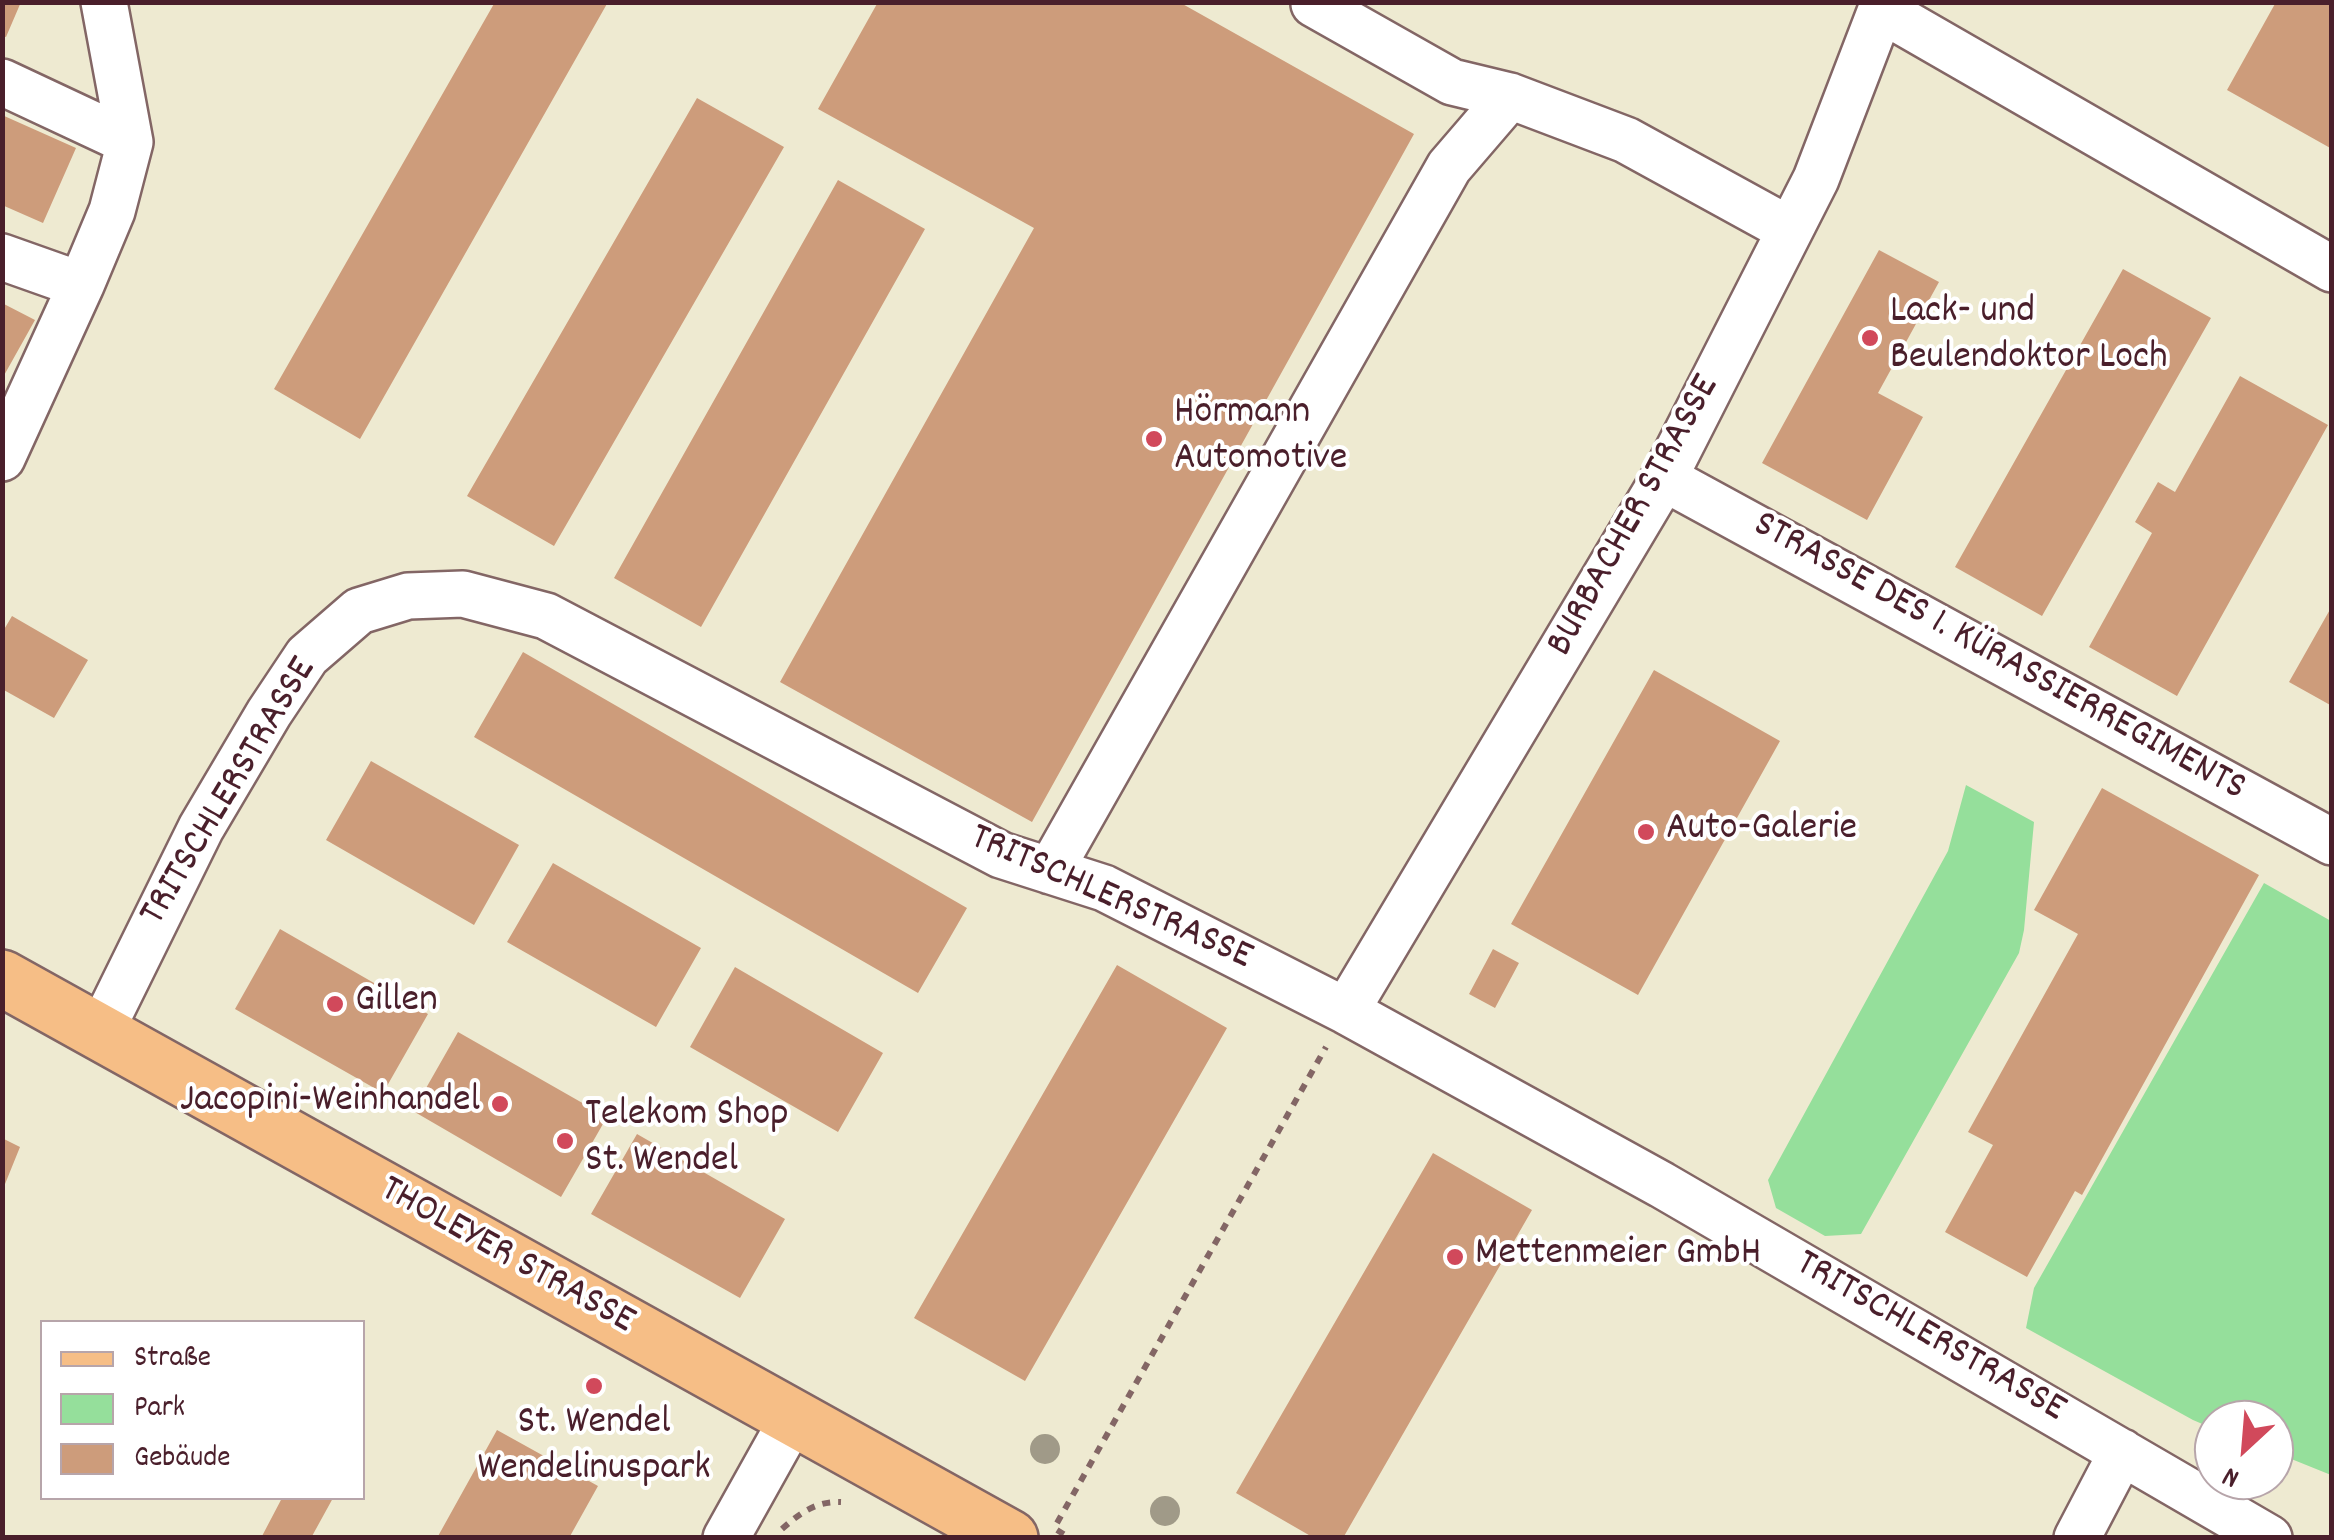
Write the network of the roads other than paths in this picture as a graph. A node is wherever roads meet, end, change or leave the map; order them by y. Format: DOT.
graph roads {
  1 [pos="104,2"];
  2 [pos="1314,4"];
  3 [pos="1883,6"];
  4 [pos="2,82"];
  5 [pos="1510,96"];
  6 [pos="130,142"];
  7 [pos="1790,230"];
  8 [pos="2,257"];
  9 [pos="2332,269"];
  10 [pos="81,286"];
  11 [pos="2,458"];
  12 [pos="1664,478"];
  13 [pos="2332,842"];
  14 [pos="1050,871"];
  15 [pos="2,978"];
  16 [pos="1346,1010"];
  17 [pos="100,1033"];
  18 [pos="793,1418"];
  19 [pos="2122,1452"];
  20 [pos="726,1538"];
  21 [pos="1010,1538"];
  22 [pos="2076,1538"];
  23 [pos="2269,1538"];
  1 -- 6 [label="street"];
  2 -- 5 [label="street"];
  3 -- 7 [label="street, BURBACHER STRASSE"];
  3 -- 9 [label="street"];
  4 -- 6 [label="street"];
  5 -- 7 [label="street"];
  5 -- 14 [label="street"];
  6 -- 10 [label="street"];
  7 -- 12 [label="street, BURBACHER STRASSE"];
  8 -- 10 [label="street"];
  10 -- 11 [label="street"];
  12 -- 13 [label="street, STRASSE DES 1. KÜRASSIERREGIMENTS"];
  12 -- 16 [label="street, BURBACHER STRASSE"];
  14 -- 16 [label="street, TRITSCHLERSTRASSE"];
  14 -- 17 [label="street, TRITSCHLERSTRASSE"];
  15 -- 17 [label="main road, THOLEYER STRASSE"];
  16 -- 19 [label="street, TRITSCHLERSTRASSE"];
  17 -- 18 [label="main road, THOLEYER STRASSE"];
  18 -- 20 [label="street"];
  18 -- 21 [label="main road, THOLEYER STRASSE"];
  19 -- 22 [label="street"];
  19 -- 23 [label="street, TRITSCHLERSTRASSE"];
}
